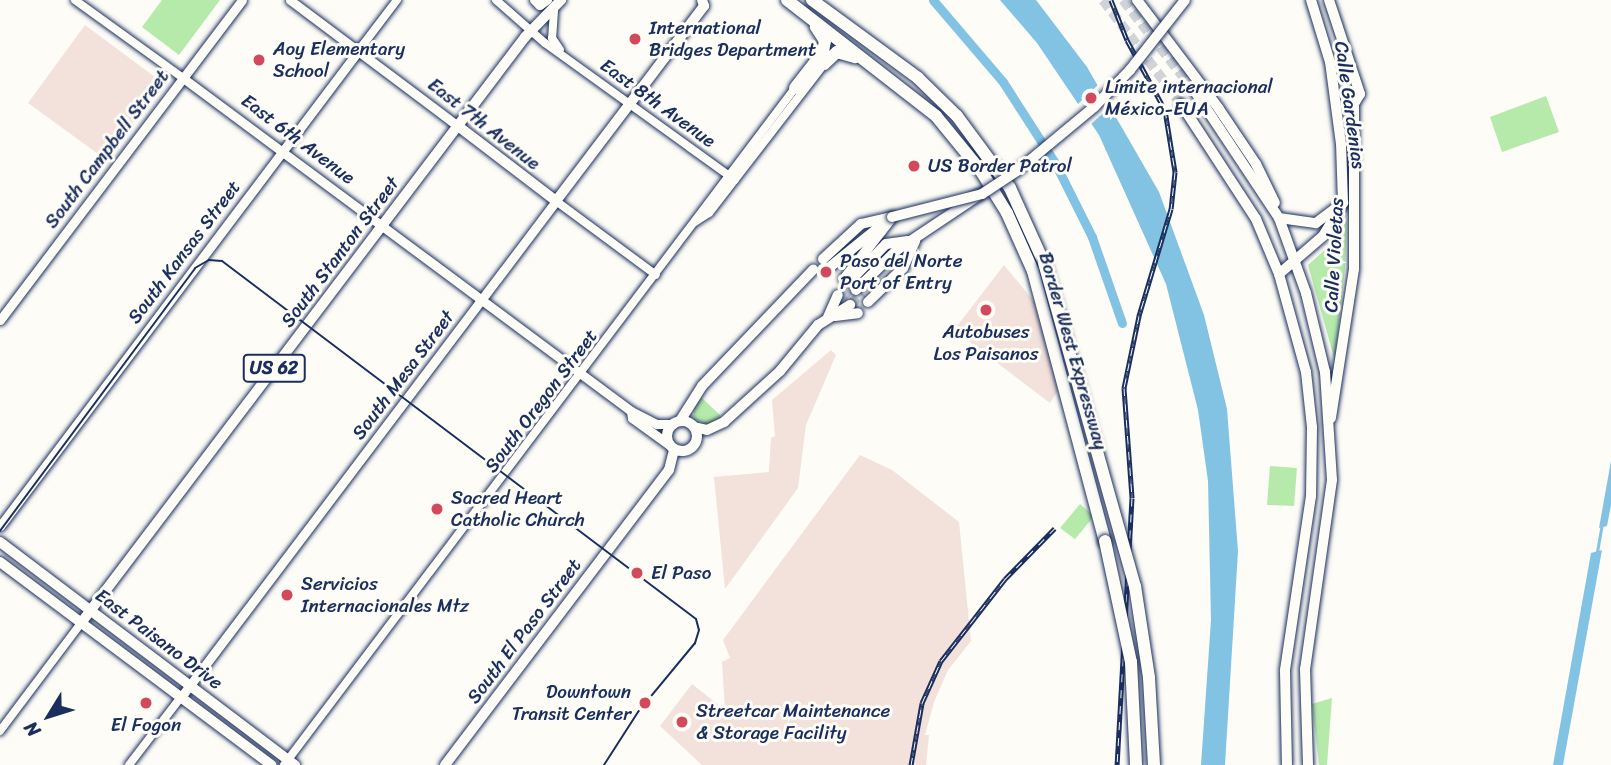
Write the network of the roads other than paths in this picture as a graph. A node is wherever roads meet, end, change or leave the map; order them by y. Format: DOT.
graph roads {
  1 [pos="75,0"];
  2 [pos="242,0"];
  3 [pos="290,0"];
  4 [pos="397,0"];
  5 [pos="496,0"];
  6 [pos="535,0"];
  7 [pos="547,0"];
  8 [pos="561,0"];
  9 [pos="779,0"];
  10 [pos="788,0"];
  11 [pos="812,0"];
  12 [pos="1137,0"];
  13 [pos="1185,0"];
  14 [pos="1311,0"];
  15 [pos="1329,0"];
  16 [pos="703,3"];
  17 [pos="554,10"];
  18 [pos="533,31"];
  19 [pos="359,50"];
  20 [pos="562,52"];
  21 [pos="824,64"];
  22 [pos="183,78"];
  23 [pos="796,88"];
  24 [pos="1196,93"];
  25 [pos="1360,93"];
  26 [pos="631,102"];
  27 [pos="1181,104"];
  28 [pos="458,126"];
  29 [pos="954,134"];
  30 [pos="283,150"];
  31 [pos="727,173"];
  32 [pos="735,180"];
  33 [pos="982,194"];
  34 [pos="556,201"];
  35 [pos="1343,203"];
  36 [pos="1277,216"];
  37 [pos="892,217"];
  38 [pos="695,222"];
  39 [pos="383,225"];
  40 [pos="915,240"];
  41 [pos="1295,257"];
  42 [pos="827,263"];
  43 [pos="1039,267"];
  44 [pos="812,273"];
  45 [pos="1279,274"];
  46 [pos="656,275"];
  47 [pos="857,290"];
  48 [pos="482,299"];
  49 [pos="828,318"];
  50 [pos="0,320"];
  51 [pos="581,374"];
  52 [pos="631,411"];
  53 [pos="1331,418"];
  54 [pos="676,422"];
  55 [pos="694,426"];
  56 [pos="671,447"];
  57 [pos="0,526"];
  58 [pos="0,542"];
  59 [pos="0,562"];
  60 [pos="92,610"];
  61 [pos="81,623"];
  62 [pos="191,684"];
  63 [pos="181,697"];
  64 [pos="0,731"];
  65 [pos="290,763"];
  66 [pos="129,765"];
  67 [pos="271,765"];
  68 [pos="445,765"];
  69 [pos="1136,765"];
  70 [pos="1154,765"];
  71 [pos="1287,765"];
  72 [pos="1308,765"];
  1 -- 22 [label="street, East 6th Avenue"];
  2 -- 22 [label="main road, South Campbell Street"];
  3 -- 19 [label="main road, East 7th Avenue"];
  4 -- 19 [label="street, South Kansas Street"];
  5 -- 18 [label="street, East 8th Avenue"];
  6 -- 7 [label="main road"];
  8 -- 17 [label="main road, South Stanton Street / US 62"];
  9 -- 23 [label="highway"];
  10 -- 29 [label="highway, Border West Expressway"];
  11 -- 43 [label="highway, Border West Expressway"];
  12 -- 36 [label="highway"];
  13 -- 33 [label="main road, bridge"];
  14 -- 35 [label="main road, Calle Gardenias"];
  15 -- 25 [label="main road, Calle Gardenias"];
  16 -- 26 [label="main road, South Mesa Street"];
  17 -- 18 [label="main road, South Stanton Street / US 62"];
  17 -- 20 [label="street"];
  18 -- 20 [label="street, East 8th Avenue"];
  18 -- 28 [label="main road, South Stanton Street / US 62"];
  19 -- 28 [label="main road, East 7th Avenue"];
  19 -- 30 [label="main road, South Kansas Street"];
  20 -- 26 [label="street, East 8th Avenue"];
  21 -- 29 [label="highway"];
  21 -- 32 [label="street, South Oregon Street"];
  22 -- 30 [label="main road, East 6th Avenue"];
  22 -- 50 [label="main road, South Campbell Street"];
  23 -- 31 [label="street, South Oregon Street"];
  24 -- 36 [label="highway"];
  25 -- 53 [label="main road, Calle Violetas"];
  26 -- 31 [label="street, East 8th Avenue"];
  26 -- 34 [label="main road, South Mesa Street"];
  27 -- 45 [label="highway"];
  28 -- 34 [label="main road, East 7th Avenue"];
  28 -- 39 [label="main road, South Stanton Street / US 62"];
  29 -- 43 [label="highway, Border West Expressway"];
  30 -- 39 [label="main road, East 6th Avenue"];
  30 -- 57 [label="main road, South Kansas Street"];
  31 -- 32 [label="street, East 8th Avenue"];
  31 -- 38 [label="street, South Oregon Street"];
  32 -- 38 [label="street, South Oregon Street"];
  33 -- 37 [label="main road, bridge"];
  33 -- 40 [label="main road"];
  34 -- 46 [label="street, East 7th Avenue"];
  34 -- 48 [label="main road, South Mesa Street"];
  35 -- 36 [label="highway"];
  35 -- 41 [label="main road"];
  36 -- 41 [label="highway"];
  37 -- 42 [label="main road"];
  37 -- 47 [label="main road"];
  38 -- 46 [label="street, South Oregon Street"];
  39 -- 48 [label="main road, East 6th Avenue"];
  39 -- 60 [label="main road, South Stanton Street / US 62"];
  40 -- 47 [label="main road"];
  40 -- 47 [label="main road"];
  41 -- 45 [label="main road"];
  41 -- 53 [label="highway"];
  43 -- 69 [label="highway, Border West Expressway, bridge"];
  43 -- 70 [label="highway, Border West Expressway, bridge"];
  44 -- 54 [label="main road"];
  45 -- 71 [label="highway"];
  46 -- 51 [label="street, South Oregon Street"];
  48 -- 51 [label="main road, East 6th Avenue"];
  48 -- 62 [label="main road, South Mesa Street"];
  49 -- 49 [label="main road"];
  49 -- 55 [label="main road"];
  51 -- 52 [label="main road, East 6th Avenue"];
  51 -- 65 [label="street, South Oregon Street"];
  52 -- 54 [label="main road, East 6th Avenue"];
  52 -- 56 [label="main road, East 6th Avenue"];
  53 -- 72 [label="highway"];
  54 -- 55 [label="main road"];
  54 -- 56 [label="main road"];
  55 -- 56 [label="main road"];
  56 -- 68 [label="main road, South El Paso Street"];
  58 -- 60 [label="main road, East Paisano Drive"];
  59 -- 61 [label="main road, East Paisano Drive"];
  60 -- 61 [label="main road, South Stanton Street / US 62"];
  60 -- 62 [label="main road, East Paisano Drive"];
  61 -- 63 [label="main road, East Paisano Drive"];
  61 -- 64 [label="street, South Stanton Street"];
  62 -- 63 [label="main road, South Mesa Street"];
  62 -- 65 [label="main road, East Paisano Drive"];
  63 -- 66 [label="street, South Mesa Street"];
  63 -- 67 [label="main road, East Paisano Drive"];
}
